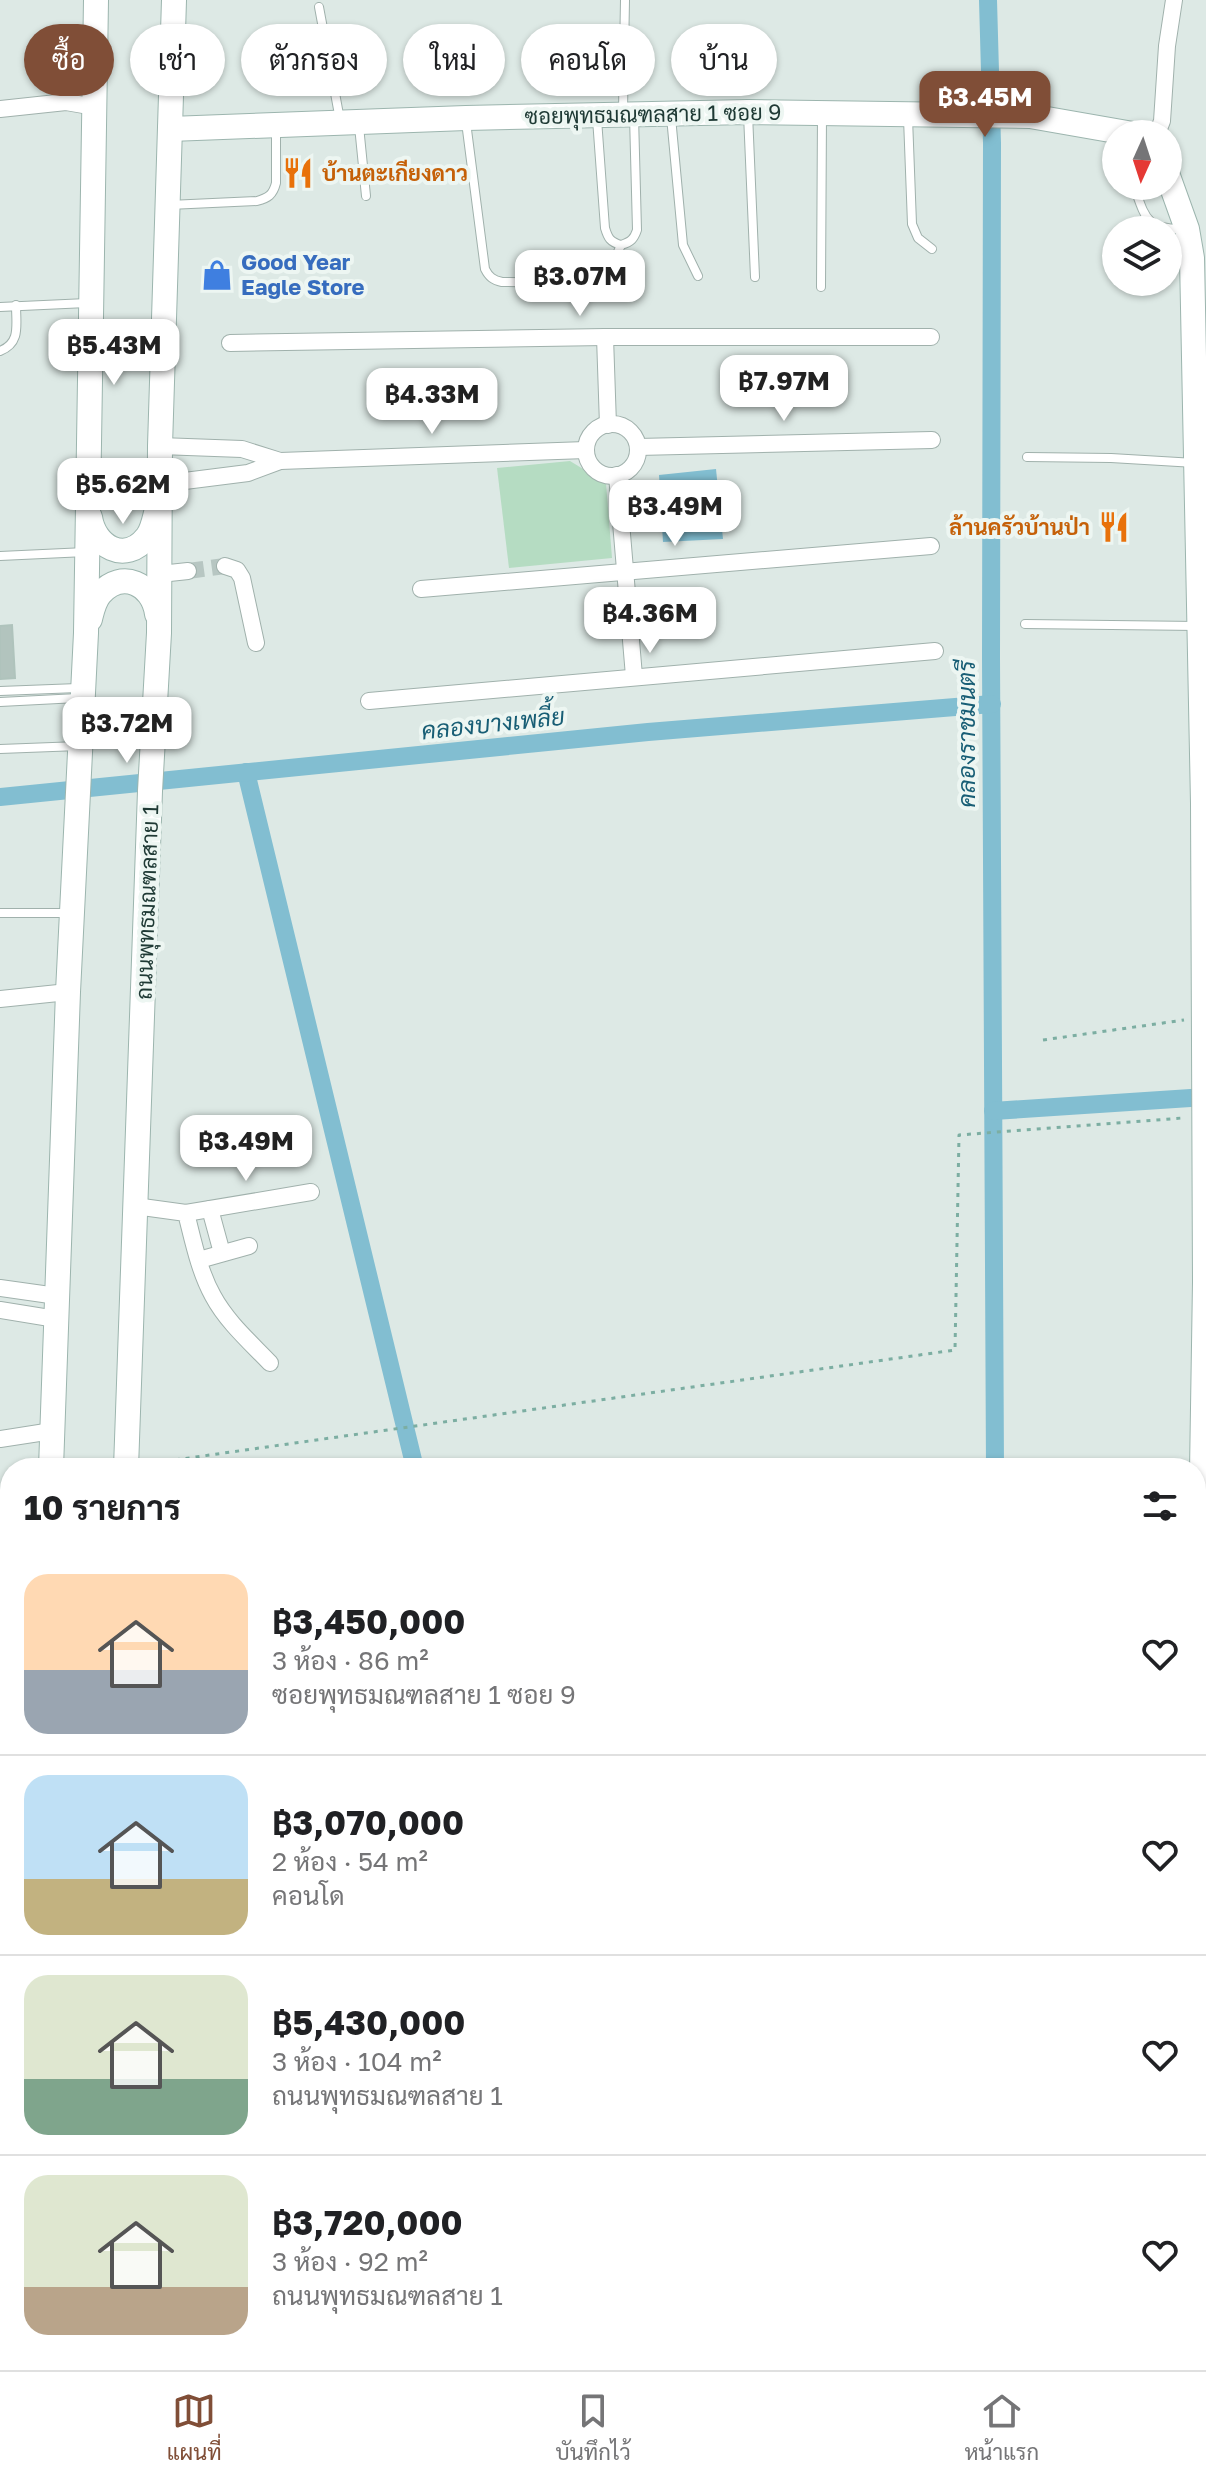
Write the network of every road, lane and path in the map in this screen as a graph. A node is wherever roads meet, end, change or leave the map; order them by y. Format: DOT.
graph roads {
  1 [pos="96,0"];
  2 [pos="174,0"];
  3 [pos="625,0"];
  4 [pos="1174,1"];
  5 [pos="319,7"];
  6 [pos="95,107"];
  7 [pos="0,109"];
  8 [pos="748,112"];
  9 [pos="671,113"];
  10 [pos="822,113"];
  11 [pos="908,114"];
  12 [pos="596,115"];
  13 [pos="628,115"];
  14 [pos="466,118"];
  15 [pos="1162,120"];
  16 [pos="350,122"];
  17 [pos="276,125"];
  18 [pos="170,129"];
  19 [pos="1102,129"];
  20 [pos="366,196"];
  21 [pos="1140,200"];
  22 [pos="1177,200"];
  23 [pos="167,205"];
  24 [pos="1187,229"];
  25 [pos="621,245"];
  26 [pos="932,249"];
  27 [pos="1199,258"];
  28 [pos="698,276"];
  29 [pos="755,277"];
  30 [pos="821,287"];
  31 [pos="91,303"];
  32 [pos="16,305"];
  33 [pos="0,307"];
  34 [pos="1200,317"];
  35 [pos="605,337"];
  36 [pos="931,337"];
  37 [pos="230,343"];
  38 [pos="0,351"];
  39 [pos="608,425"];
  40 [pos="932,440"];
  41 [pos="160,446"];
  42 [pos="638,447"];
  43 [pos="586,450"];
  44 [pos="1027,457"];
  45 [pos="280,461"];
  46 [pos="1201,463"];
  47 [pos="617,475"];
  48 [pos="160,491"];
  49 [pos="88,494"];
  50 [pos="931,546"];
  51 [pos="87,552"];
  52 [pos="0,556"];
  53 [pos="225,566"];
  54 [pos="188,571"];
  55 [pos="625,573"];
  56 [pos="160,574"];
  57 [pos="421,589"];
  58 [pos="1025,624"];
  59 [pos="1199,626"];
  60 [pos="86,633"];
  61 [pos="159,633"];
  62 [pos="256,643"];
  63 [pos="935,651"];
  64 [pos="634,676"];
  65 [pos="0,691"];
  66 [pos="83,693"];
  67 [pos="369,701"];
  68 [pos="0,702"];
  69 [pos="1203,705"];
  70 [pos="81,746"];
  71 [pos="0,749"];
  72 [pos="1204,845"];
  73 [pos="1204,878"];
  74 [pos="0,913"];
  75 [pos="71,913"];
  76 [pos="68,992"];
  77 [pos="0,999"];
  78 [pos="1204,1018"];
  79 [pos="1043,1040"];
  80 [pos="1203,1116"];
  81 [pos="311,1192"];
  82 [pos="135,1206"];
  83 [pos="210,1209"];
  84 [pos="186,1213"];
  85 [pos="249,1246"];
  86 [pos="222,1253"];
  87 [pos="199,1260"];
  88 [pos="0,1288"];
  89 [pos="57,1308"];
  90 [pos="0,1310"];
  91 [pos="270,1363"];
  92 [pos="52,1431"];
  93 [pos="0,1439"];
  94 [pos="51,1458"];
  95 [pos="126,1458"];
  96 [pos="190,1458"];
  97 [pos="1204,1458"];
  1 -- 6 [label="main road"];
  2 -- 18 [label="main road, ถนนพุทธมณฑลสาย 1"];
  3 -- 13 [label="lane"];
  4 -- 15 [label="street"];
  5 -- 16 [label="lane"];
  6 -- 7 [label="street"];
  6 -- 31 [label="main road"];
  8 -- 9 [label="main road, ซอยพุทธมณฑลสาย 1 ซอย 9"];
  8 -- 10 [label="main road, ซอยพุทธมณฑลสาย 1 ซอย 9"];
  8 -- 29 [label="lane"];
  9 -- 13 [label="main road, ซอยพุทธมณฑลสาย 1 ซอย 9"];
  9 -- 28 [label="lane"];
  10 -- 11 [label="main road, ซอยพุทธมณฑลสาย 1 ซอย 9"];
  10 -- 30 [label="lane"];
  11 -- 19 [label="main road, ซอยพุทธมณฑลสาย 1 ซอย 9"];
  11 -- 26 [label="lane"];
  12 -- 13 [label="main road, ซอยพุทธมณฑลสาย 1 ซอย 9"];
  12 -- 14 [label="main road, ซอยพุทธมณฑลสาย 1 ซอย 9"];
  12 -- 25 [label="lane"];
  13 -- 25 [label="lane"];
  14 -- 16 [label="main road, ซอยพุทธมณฑลสาย 1 ซอย 9"];
  14 -- 25 [label="lane"];
  16 -- 17 [label="main road, ซอยพุทธมณฑลสาย 1 ซอย 9"];
  16 -- 20 [label="lane"];
  17 -- 18 [label="main road, ซอยพุทธมณฑลสาย 1 ซอย 9"];
  17 -- 23 [label="lane"];
  18 -- 23 [label="main road, ถนนพุทธมณฑลสาย 1"];
  21 -- 24 [label="lane"];
  22 -- 24 [label="main road"];
  23 -- 41 [label="main road, ถนนพุทธมณฑลสาย 1"];
  24 -- 27 [label="main road"];
  27 -- 34 [label="main road"];
  31 -- 32 [label="lane"];
  31 -- 49 [label="main road"];
  32 -- 33 [label="lane"];
  32 -- 38 [label="lane"];
  34 -- 46 [label="main road"];
  35 -- 36 [label="street"];
  35 -- 37 [label="street"];
  35 -- 39 [label="street"];
  39 -- 42 [label="street"];
  39 -- 43 [label="street"];
  40 -- 42 [label="street"];
  41 -- 45 [label="street"];
  41 -- 48 [label="main road, ถนนพุทธมณฑลสาย 1"];
  42 -- 47 [label="street"];
  43 -- 45 [label="street"];
  43 -- 47 [label="street"];
  44 -- 46 [label="lane"];
  45 -- 48 [label="street"];
  46 -- 59 [label="main road"];
  47 -- 55 [label="street"];
  48 -- 49 [label="main road"];
  48 -- 56 [label="main road, ถนนพุทธมณฑลสาย 1"];
  49 -- 51 [label="main road"];
  50 -- 55 [label="street"];
  51 -- 52 [label="lane"];
  51 -- 60 [label="main road"];
  53 -- 62 [label="street"];
  54 -- 56 [label="street"];
  55 -- 57 [label="street"];
  55 -- 64 [label="street"];
  56 -- 61 [label="main road, ถนนพุทธมณฑลสาย 1"];
  58 -- 59 [label="lane"];
  59 -- 69 [label="main road"];
  60 -- 61 [label="main road"];
  60 -- 66 [label="main road"];
  61 -- 82 [label="main road, ถนนพุทธมณฑลสาย 1"];
  63 -- 64 [label="street"];
  64 -- 67 [label="street"];
  65 -- 66 [label="lane"];
  66 -- 68 [label="lane"];
  66 -- 70 [label="main road"];
  69 -- 72 [label="main road"];
  70 -- 71 [label="lane"];
  70 -- 75 [label="main road"];
  72 -- 73 [label="main road"];
  73 -- 78 [label="main road"];
  74 -- 75 [label="lane"];
  75 -- 76 [label="main road"];
  76 -- 77 [label="street"];
  76 -- 89 [label="main road"];
  78 -- 79 [label="path"];
  78 -- 80 [label="main road"];
  80 -- 96 [label="path"];
  80 -- 97 [label="main road"];
  81 -- 83 [label="street"];
  82 -- 84 [label="street"];
  82 -- 95 [label="main road, ถนนพุทธมณฑลสาย 1"];
  83 -- 84 [label="street"];
  83 -- 86 [label="street"];
  84 -- 87 [label="street"];
  85 -- 86 [label="street"];
  86 -- 87 [label="street"];
  87 -- 91 [label="street"];
  88 -- 89 [label="street"];
  89 -- 90 [label="street"];
  89 -- 92 [label="main road"];
  92 -- 93 [label="street"];
  92 -- 94 [label="main road"];
}
